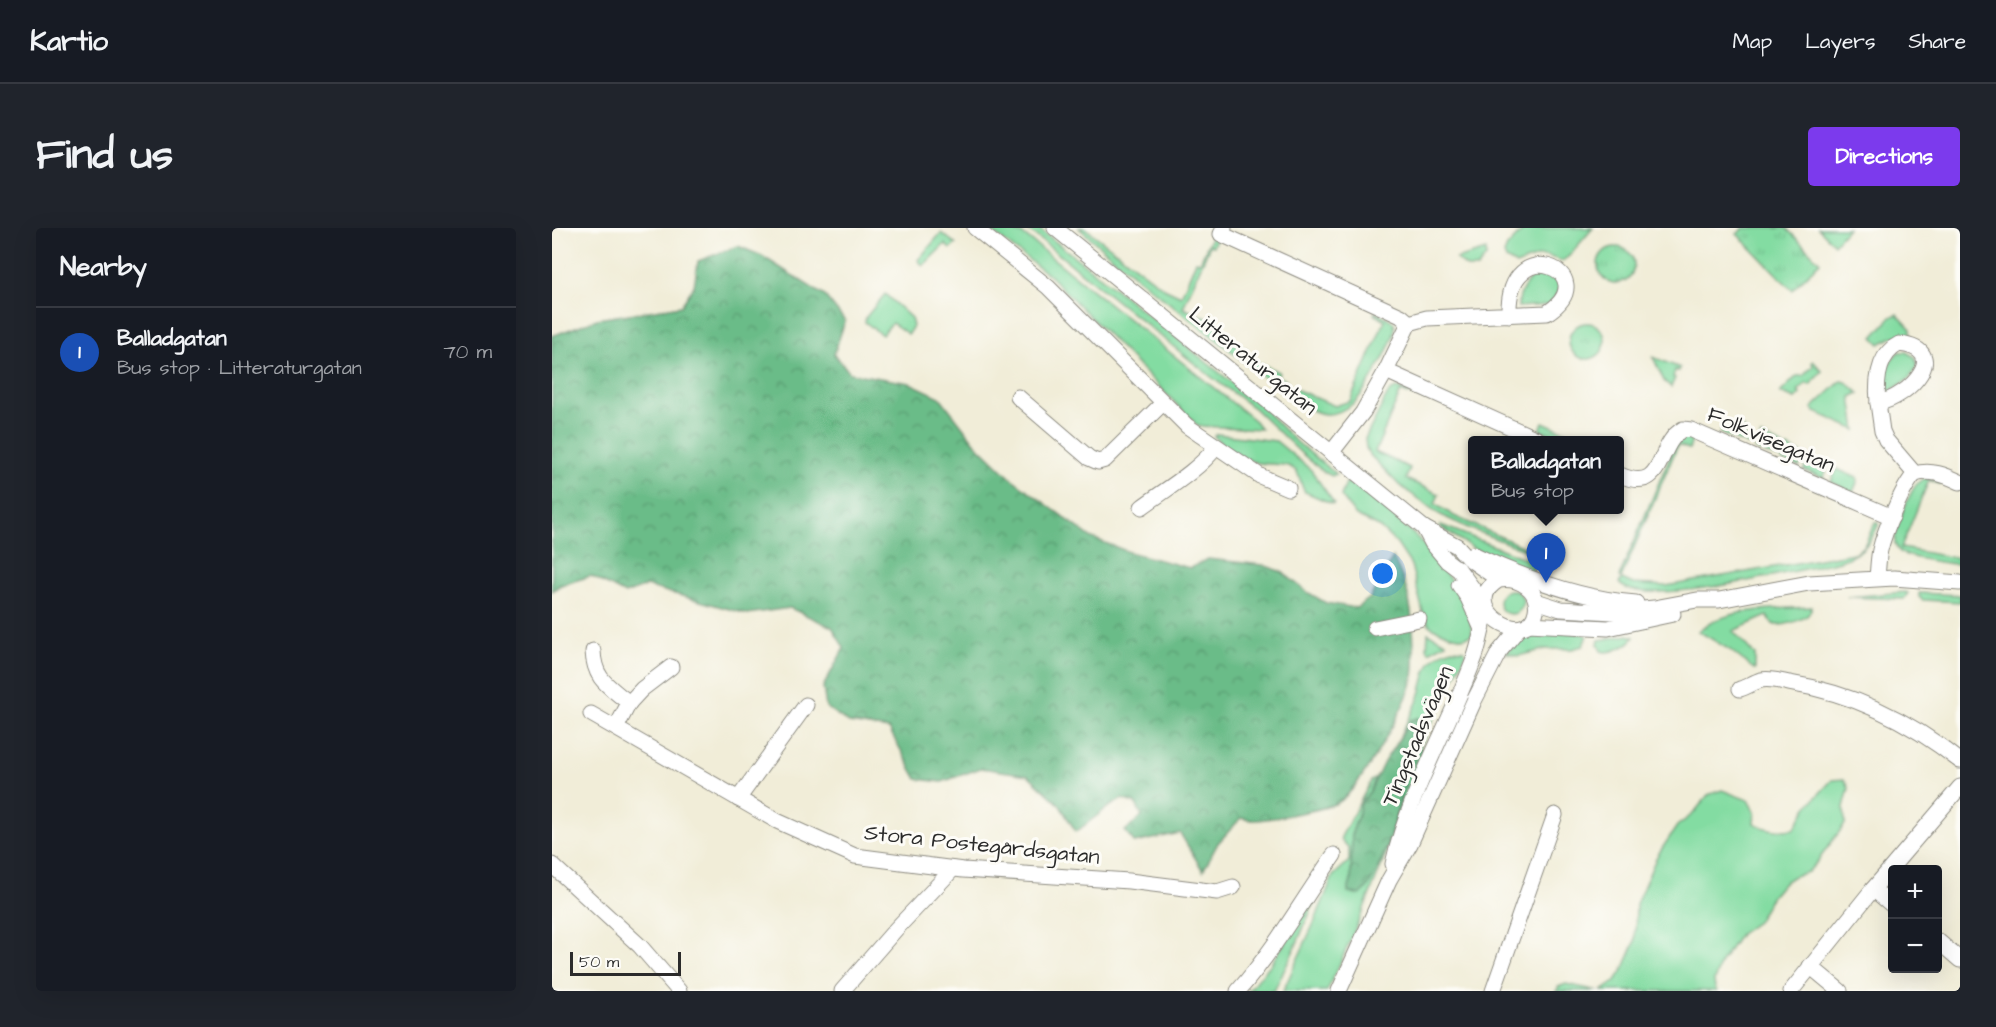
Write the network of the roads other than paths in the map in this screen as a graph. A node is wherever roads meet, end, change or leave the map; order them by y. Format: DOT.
graph roads {
  1 [pos="975,228"];
  2 [pos="1055,228"];
  3 [pos="1224,228"];
  4 [pos="1509,315"];
  5 [pos="1409,323"];
  6 [pos="1386,371"];
  7 [pos="1018,397"];
  8 [pos="1162,403"];
  9 [pos="1878,404"];
  10 [pos="1528,436"];
  11 [pos="1216,447"];
  12 [pos="1331,453"];
  13 [pos="1915,474"];
  14 [pos="1624,476"];
  15 [pos="1960,482"];
  16 [pos="1288,488"];
  17 [pos="1142,507"];
  18 [pos="1892,517"];
  19 [pos="1424,528"];
  20 [pos="1457,546"];
  21 [pos="1447,561"];
  22 [pos="1877,578"];
  23 [pos="1499,580"];
  24 [pos="1960,583"];
  25 [pos="1719,600"];
  26 [pos="1536,601"];
  27 [pos="1486,605"];
  28 [pos="1654,608"];
  29 [pos="1419,619"];
  30 [pos="1523,626"];
  31 [pos="1481,627"];
  32 [pos="1375,628"];
  33 [pos="593,651"];
  34 [pos="670,667"];
  35 [pos="1740,689"];
  36 [pos="629,703"];
  37 [pos="806,705"];
  38 [pos="591,714"];
  39 [pos="616,728"];
  40 [pos="1960,761"];
  41 [pos="1960,787"];
  42 [pos="738,799"];
  43 [pos="1556,815"];
  44 [pos="1334,855"];
  45 [pos="552,865"];
  46 [pos="953,869"];
  47 [pos="1389,880"];
  48 [pos="1233,887"];
  49 [pos="1873,889"];
  50 [pos="1888,901"];
  51 [pos="1942,944"];
  52 [pos="1960,960"];
  53 [pos="1810,966"];
  54 [pos="679,991"];
  55 [pos="842,991"];
  56 [pos="1238,991"];
  57 [pos="1339,991"];
  58 [pos="1492,991"];
  59 [pos="1791,991"];
  60 [pos="1840,991"];
  1 -- 8 [label="street"];
  2 -- 12 [label="street, Litteraturgatan"];
  3 -- 5 [label="street"];
  4 -- 5 [label="street"];
  5 -- 6 [label="street"];
  6 -- 10 [label="street"];
  6 -- 12 [label="street"];
  7 -- 8 [label="street"];
  8 -- 11 [label="street"];
  9 -- 13 [label="street"];
  11 -- 16 [label="street"];
  11 -- 17 [label="street"];
  12 -- 19 [label="street, Litteraturgatan"];
  13 -- 15 [label="street"];
  13 -- 18 [label="street"];
  14 -- 18 [label="street, Folkvisegatan"];
  18 -- 22 [label="street"];
  19 -- 20 [label="street, Litteraturgatan"];
  19 -- 21 [label="street, Litteraturgatan"];
  20 -- 23 [label="street, Litteraturgatan"];
  20 -- 28 [label="street"];
  21 -- 27 [label="street, Litteraturgatan"];
  21 -- 31 [label="street, Litteraturgatan"];
  22 -- 24 [label="street, Litteraturgatan"];
  22 -- 25 [label="street, Litteraturgatan"];
  23 -- 26 [label="street, Litteraturgatan"];
  23 -- 27 [label="street"];
  25 -- 28 [label="street, Litteraturgatan"];
  25 -- 30 [label="street, Litteraturgatan"];
  26 -- 28 [label="street, Litteraturgatan"];
  26 -- 30 [label="street"];
  27 -- 30 [label="street, Litteraturgatan"];
  27 -- 31 [label="street, Tingstadsvägen"];
  29 -- 32 [label="street"];
  30 -- 47 [label="street, Tingstadsvägen"];
  31 -- 47 [label="street, Tingstadsvägen"];
  33 -- 36 [label="street"];
  34 -- 36 [label="street"];
  35 -- 40 [label="street"];
  36 -- 39 [label="street"];
  37 -- 42 [label="street"];
  38 -- 39 [label="street, Stora Postegårdsgatan"];
  39 -- 42 [label="street, Stora Postegårdsgatan"];
  41 -- 49 [label="street"];
  42 -- 46 [label="street, Stora Postegårdsgatan"];
  43 -- 58 [label="street"];
  44 -- 56 [label="street"];
  45 -- 54 [label="street"];
  46 -- 48 [label="street, Stora Postegårdsgatan"];
  46 -- 55 [label="street"];
  47 -- 57 [label="street, Tingstadsvägen"];
  49 -- 50 [label="street"];
  49 -- 53 [label="street"];
  51 -- 52 [label="street"];
  53 -- 59 [label="street"];
  53 -- 60 [label="street"];
}
